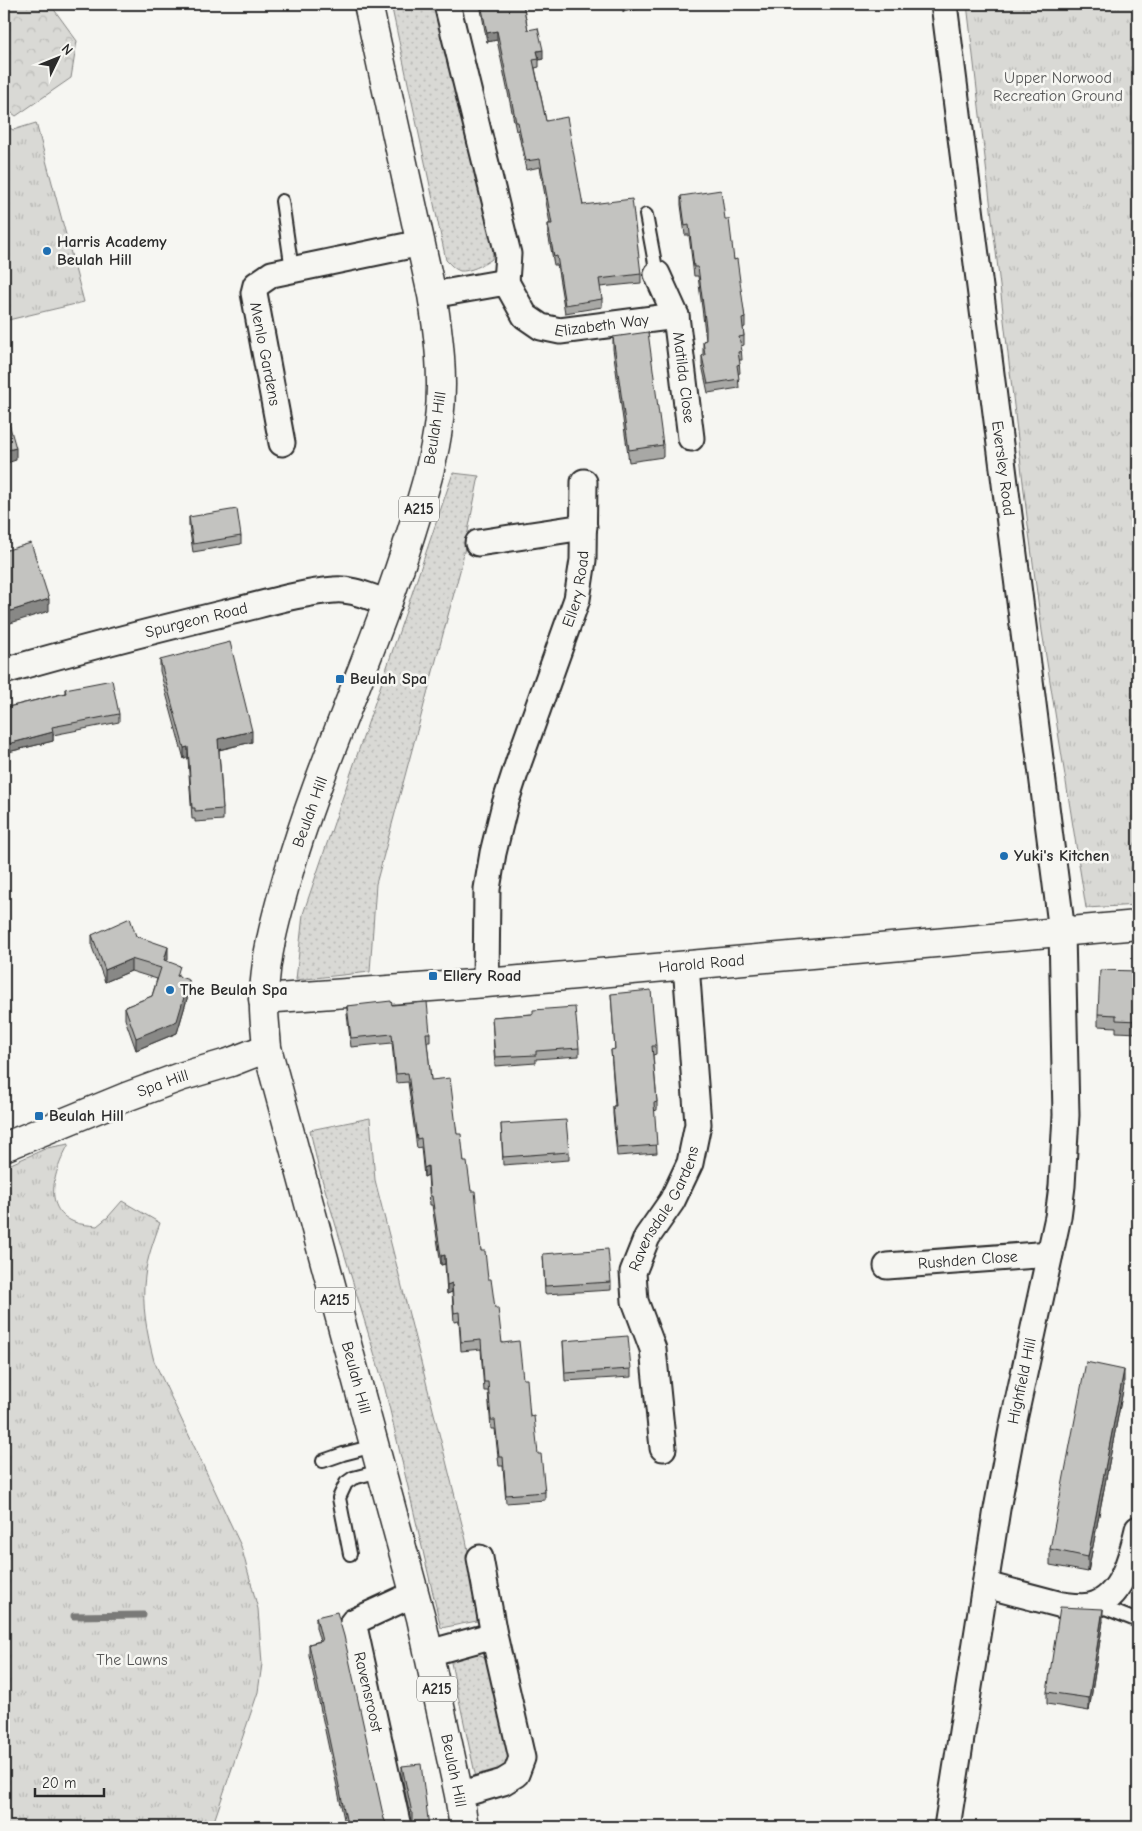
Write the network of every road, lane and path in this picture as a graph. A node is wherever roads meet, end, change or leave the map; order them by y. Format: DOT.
graph roads {
  1 [pos="368,4"];
  2 [pos="447,4"];
  3 [pos="944,4"];
  4 [pos="282,201"];
  5 [pos="646,215"];
  6 [pos="421,243"];
  7 [pos="292,270"];
  8 [pos="657,274"];
  9 [pos="506,282"];
  10 [pos="432,295"];
  11 [pos="676,316"];
  12 [pos="691,438"];
  13 [pos="282,443"];
  14 [pos="584,482"];
  15 [pos="584,528"];
  16 [pos="478,543"];
  17 [pos="389,603"];
  18 [pos="4,671"];
  19 [pos="1138,925"];
  20 [pos="1062,932"];
  21 [pos="686,965"];
  22 [pos="486,984"];
  23 [pos="263,999"];
  24 [pos="267,1048"];
  25 [pos="4,1147"];
  26 [pos="1050,1254"];
  27 [pos="887,1266"];
  28 [pos="663,1448"];
  29 [pos="377,1458"];
  30 [pos="323,1461"];
  31 [pos="1138,1529"];
  32 [pos="350,1554"];
  33 [pos="480,1558"];
  34 [pos="986,1586"];
  35 [pos="414,1594"];
  36 [pos="1095,1604"];
  37 [pos="1138,1621"];
  38 [pos="494,1635"];
  39 [pos="429,1653"];
  40 [pos="459,1795"];
  41 [pos="398,1827"];
  42 [pos="464,1827"];
  43 [pos="947,1827"];
  1 -- 6 [label="main road, Beulah Hill / A215"];
  2 -- 9 [label="street"];
  3 -- 20 [label="street, Eversley Road"];
  4 -- 7 [label="lane"];
  5 -- 8 [label="lane"];
  6 -- 7 [label="street, Menlo Gardens"];
  6 -- 10 [label="main road, Beulah Hill / A215"];
  7 -- 13 [label="street, Menlo Gardens"];
  8 -- 11 [label="street, Matilda Close"];
  9 -- 10 [label="street"];
  9 -- 11 [label="street, Elizabeth Way"];
  10 -- 17 [label="main road, Beulah Hill / A215"];
  11 -- 12 [label="street, Matilda Close"];
  14 -- 15 [label="street, Ellery Road"];
  15 -- 16 [label="street"];
  15 -- 22 [label="street, Ellery Road"];
  17 -- 18 [label="street, Spurgeon Road"];
  17 -- 23 [label="main road, Beulah Hill / A215"];
  19 -- 20 [label="main road, Harold Road"];
  20 -- 21 [label="main road, Harold Road"];
  20 -- 26 [label="street, Highfield Hill"];
  21 -- 22 [label="main road, Harold Road"];
  21 -- 28 [label="street, Ravensdale Gardens"];
  22 -- 23 [label="main road, Harold Road"];
  23 -- 24 [label="main road, Beulah Hill / A215"];
  24 -- 25 [label="main road, Spa Hill"];
  24 -- 29 [label="main road, Beulah Hill / A215"];
  26 -- 27 [label="street, Rushden Close"];
  26 -- 34 [label="street, Highfield Hill"];
  29 -- 30 [label="lane"];
  29 -- 32 [label="lane"];
  29 -- 35 [label="main road, Beulah Hill / A215"];
  31 -- 36 [label="street"];
  33 -- 38 [label="street"];
  34 -- 36 [label="street"];
  34 -- 43 [label="street, Highfield Hill"];
  35 -- 39 [label="main road, Beulah Hill / A215"];
  35 -- 41 [label="street, Ravensroost"];
  36 -- 37 [label="lane"];
  38 -- 39 [label="street"];
  38 -- 40 [label="street"];
  39 -- 40 [label="main road, Beulah Hill / A215"];
  40 -- 42 [label="main road, Beulah Hill / A215"];
}
